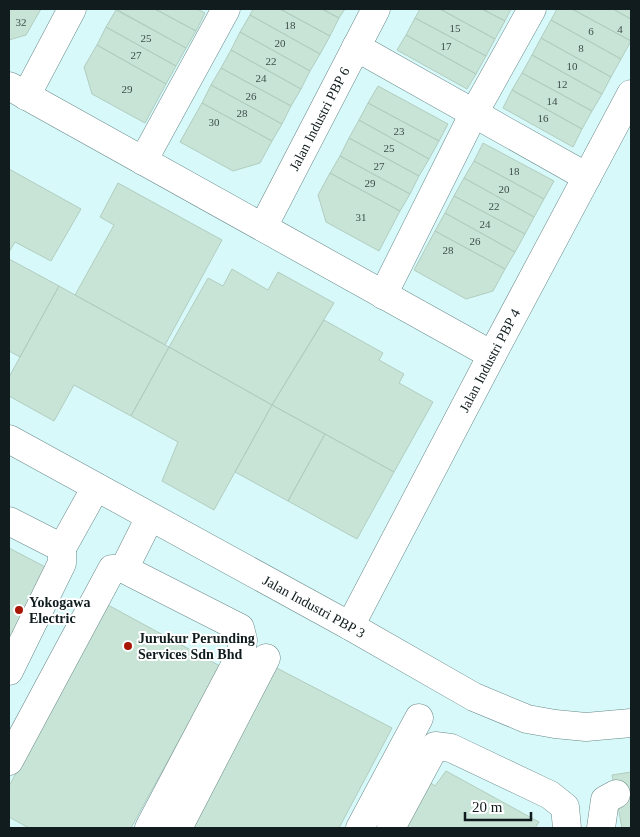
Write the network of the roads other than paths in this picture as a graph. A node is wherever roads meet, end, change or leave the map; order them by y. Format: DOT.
graph roads {
  1 [pos="72,9"];
  2 [pos="226,9"];
  3 [pos="376,9"];
  4 [pos="532,9"];
  5 [pos="356,47"];
  6 [pos="17,91"];
  7 [pos="631,94"];
  8 [pos="474,113"];
  9 [pos="143,161"];
  10 [pos="587,177"];
  11 [pos="262,228"];
  12 [pos="383,294"];
  13 [pos="492,355"];
  14 [pos="9,440"];
  15 [pos="96,487"];
  16 [pos="150,517"];
  17 [pos="9,521"];
  18 [pos="62,548"];
  19 [pos="124,569"];
  20 [pos="350,626"];
  21 [pos="266,658"];
  22 [pos="9,671"];
  23 [pos="419,718"];
  24 [pos="631,723"];
  25 [pos="9,761"];
  26 [pos="616,794"];
  27 [pos="149,828"];
  28 [pos="178,828"];
  29 [pos="360,828"];
  30 [pos="391,828"];
  31 [pos="567,828"];
  32 [pos="601,828"];
  1 -- 6 [label="street"];
  2 -- 9 [label="street"];
  3 -- 5 [label="street, Jalan Industri PBP 6"];
  4 -- 8 [label="street"];
  5 -- 8 [label="street"];
  5 -- 11 [label="street, Jalan Industri PBP 6"];
  6 -- 9 [label="street"];
  7 -- 10 [label="street, Jalan Industri PBP 4"];
  8 -- 10 [label="street"];
  8 -- 12 [label="street"];
  9 -- 11 [label="street"];
  10 -- 13 [label="street, Jalan Industri PBP 4"];
  11 -- 12 [label="street"];
  12 -- 13 [label="street"];
  13 -- 20 [label="street, Jalan Industri PBP 4"];
  14 -- 15 [label="street, Jalan Industri PBP 3"];
  15 -- 16 [label="street, Jalan Industri PBP 3"];
  15 -- 18 [label="street"];
  16 -- 19 [label="street"];
  16 -- 20 [label="street, Jalan Industri PBP 3"];
  17 -- 18 [label="street"];
  18 -- 22 [label="street"];
  19 -- 25 [label="street"];
  19 -- 27 [label="street"];
  20 -- 24 [label="street, Jalan Industri PBP 3"];
  21 -- 28 [label="street"];
  23 -- 29 [label="street"];
  26 -- 32 [label="street"];
  30 -- 31 [label="street"];
}
